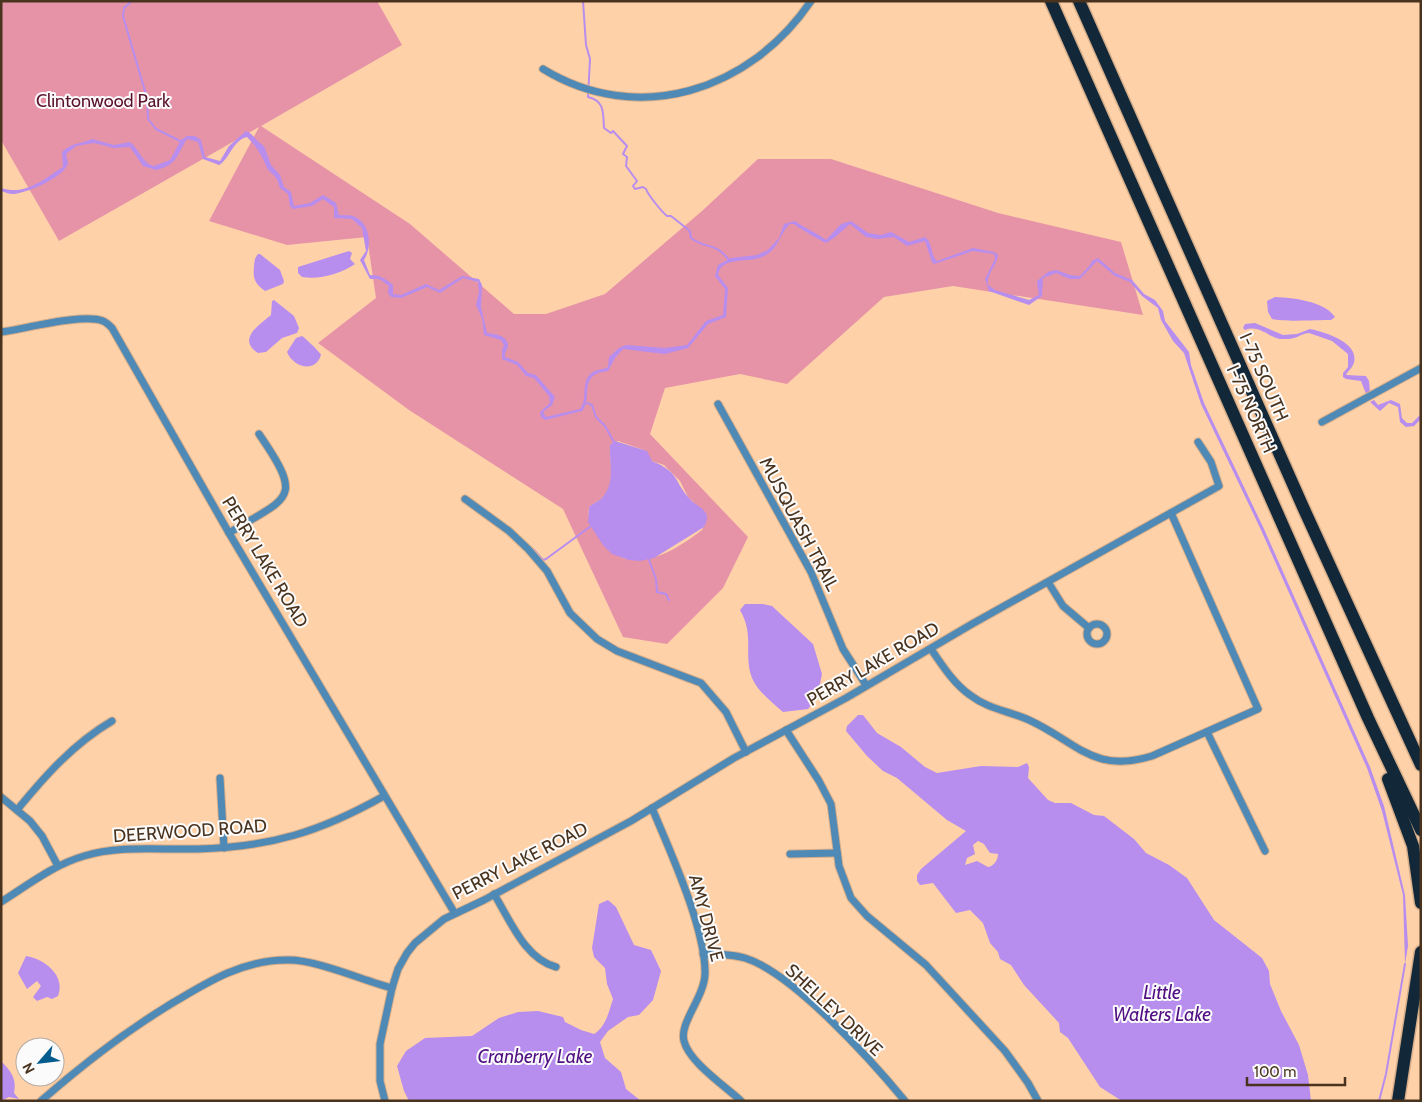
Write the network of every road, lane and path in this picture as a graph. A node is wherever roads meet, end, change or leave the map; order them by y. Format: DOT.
graph roads {
  1 [pos="811,1"];
  2 [pos="1051,1"];
  3 [pos="1079,1"];
  4 [pos="543,69"];
  5 [pos="1,332"];
  6 [pos="1421,368"];
  7 [pos="718,404"];
  8 [pos="1322,422"];
  9 [pos="259,434"];
  10 [pos="1198,442"];
  11 [pos="465,499"];
  12 [pos="1171,513"];
  13 [pos="229,533"];
  14 [pos="1048,582"];
  15 [pos="1089,628"];
  16 [pos="931,648"];
  17 [pos="1383,680"];
  18 [pos="866,685"];
  19 [pos="1368,718"];
  20 [pos="112,721"];
  21 [pos="786,730"];
  22 [pos="1207,732"];
  23 [pos="1421,750"];
  24 [pos="746,752"];
  25 [pos="1421,765"];
  26 [pos="220,778"];
  27 [pos="384,796"];
  28 [pos="1,797"];
  29 [pos="652,808"];
  30 [pos="17,810"];
  31 [pos="1421,830"];
  32 [pos="224,848"];
  33 [pos="1264,851"];
  34 [pos="836,853"];
  35 [pos="790,854"];
  36 [pos="58,866"];
  37 [pos="494,894"];
  38 [pos="1,902"];
  39 [pos="1421,903"];
  40 [pos="454,912"];
  41 [pos="1421,952"];
  42 [pos="703,954"];
  43 [pos="556,967"];
  44 [pos="392,988"];
  45 [pos="45,1099"];
  46 [pos="385,1101"];
  47 [pos="741,1101"];
  48 [pos="905,1101"];
  49 [pos="1038,1101"];
  50 [pos="1398,1101"];
  1 -- 4 [label="street"];
  2 -- 19 [label="highway, I-75 NORTH"];
  3 -- 17 [label="highway, I-75 SOUTH"];
  5 -- 13 [label="street, PERRY LAKE ROAD"];
  6 -- 8 [label="street"];
  7 -- 18 [label="street, MUSQUASH TRAIL"];
  9 -- 13 [label="street"];
  10 -- 12 [label="street, PERRY LAKE ROAD"];
  11 -- 24 [label="street"];
  12 -- 14 [label="street, PERRY LAKE ROAD"];
  12 -- 22 [label="street"];
  13 -- 27 [label="street, PERRY LAKE ROAD"];
  14 -- 15 [label="street"];
  14 -- 16 [label="street, PERRY LAKE ROAD"];
  16 -- 18 [label="street, PERRY LAKE ROAD"];
  16 -- 22 [label="street"];
  17 -- 23 [label="highway"];
  17 -- 25 [label="highway, I-75 SOUTH"];
  18 -- 21 [label="street, PERRY LAKE ROAD"];
  19 -- 31 [label="highway, I-75 NORTH"];
  19 -- 39 [label="highway"];
  20 -- 30 [label="street"];
  21 -- 24 [label="street, PERRY LAKE ROAD"];
  21 -- 34 [label="street"];
  22 -- 33 [label="street"];
  24 -- 29 [label="street, PERRY LAKE ROAD"];
  26 -- 32 [label="street"];
  27 -- 32 [label="street, DEERWOOD ROAD"];
  27 -- 40 [label="street, PERRY LAKE ROAD"];
  28 -- 30 [label="street"];
  29 -- 37 [label="street, PERRY LAKE ROAD"];
  29 -- 42 [label="street, AMY DRIVE"];
  30 -- 36 [label="street"];
  32 -- 36 [label="street, DEERWOOD ROAD"];
  34 -- 35 [label="street"];
  34 -- 49 [label="street"];
  36 -- 38 [label="street, DEERWOOD ROAD"];
  37 -- 40 [label="street, PERRY LAKE ROAD"];
  37 -- 43 [label="street"];
  40 -- 44 [label="street"];
  41 -- 50 [label="highway"];
  42 -- 47 [label="street, AMY DRIVE"];
  42 -- 48 [label="street, SHELLEY DRIVE"];
  44 -- 45 [label="street"];
  44 -- 46 [label="street"];
}
